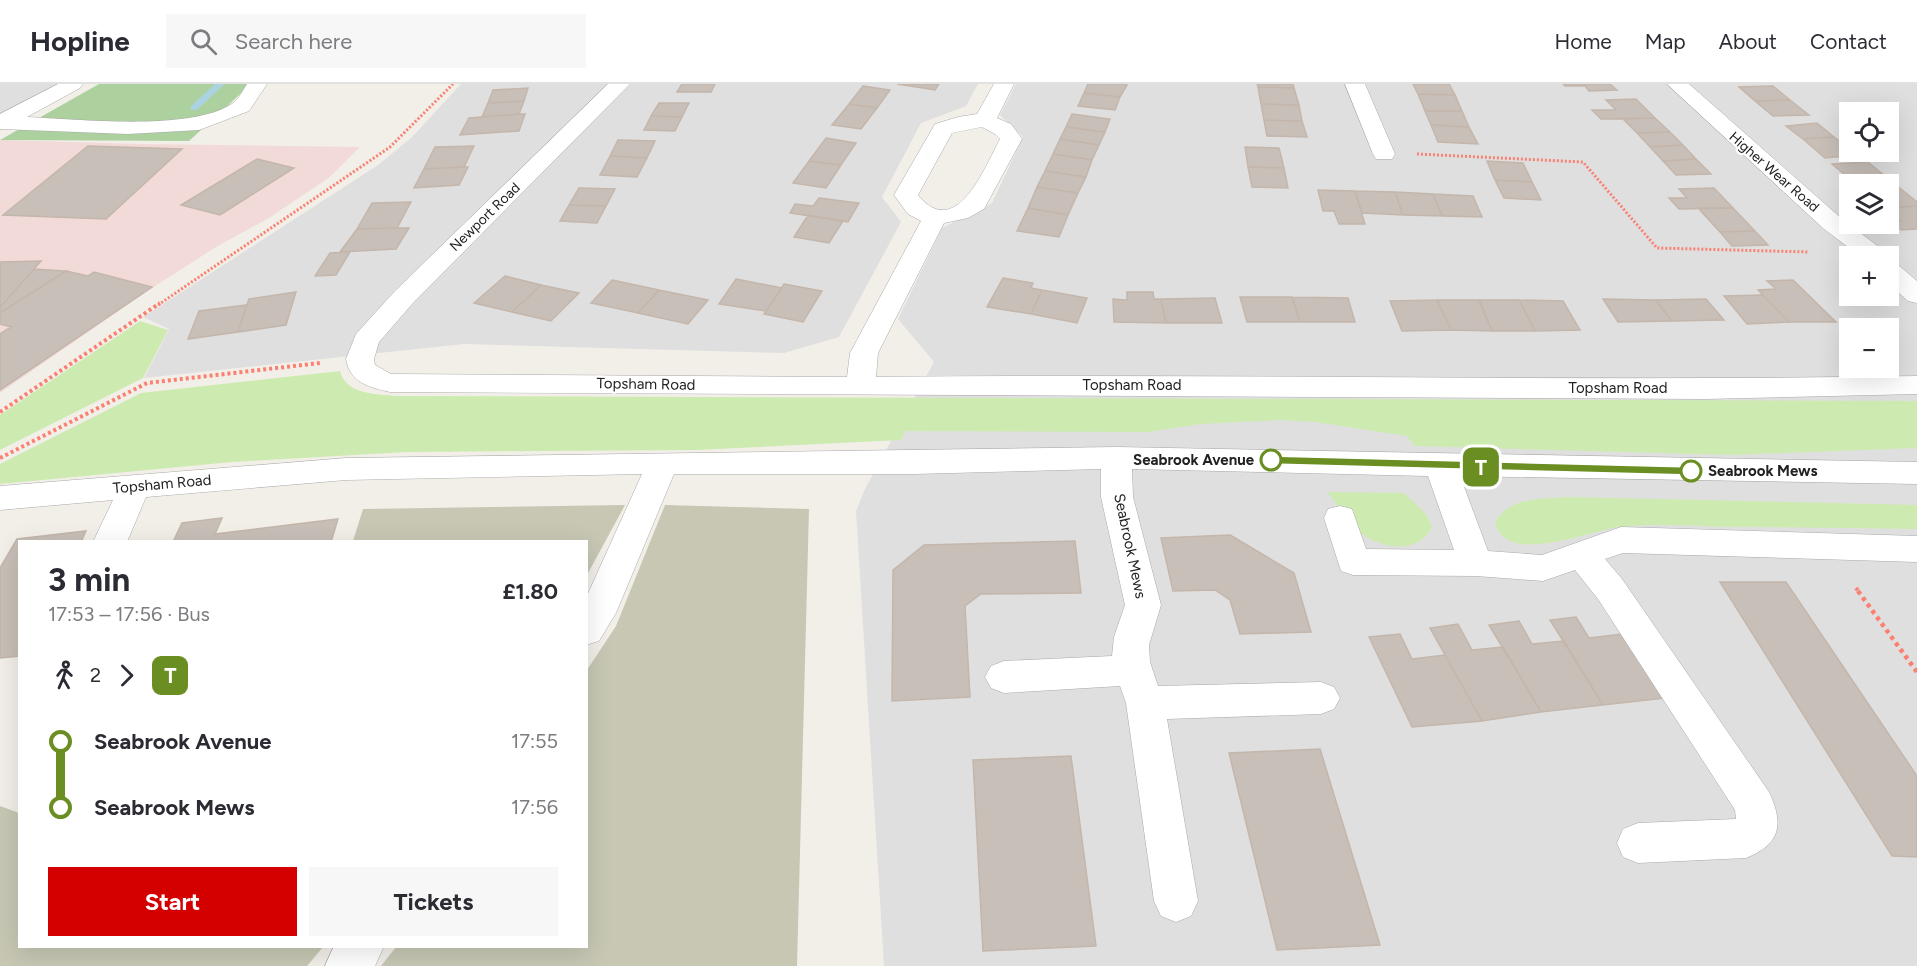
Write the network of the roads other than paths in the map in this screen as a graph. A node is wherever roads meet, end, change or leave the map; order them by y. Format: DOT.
graph roads {
  1 [pos="73,84"];
  2 [pos="257,84"];
  3 [pos="620,84"];
  4 [pos="1004,84"];
  5 [pos="1354,84"];
  6 [pos="1677,84"];
  7 [pos="986,120"];
  8 [pos="0,123"];
  9 [pos="1384,154"];
  10 [pos="935,218"];
  11 [pos="1862,246"];
  12 [pos="1899,279"];
  13 [pos="1917,295"];
  14 [pos="360,359"];
  15 [pos="1917,385"];
  16 [pos="862,387"];
  17 [pos="1116,458"];
  18 [pos="663,463"];
  19 [pos="1440,466"];
  20 [pos="1917,472"];
  21 [pos="135,486"];
  22 [pos="0,498"];
  23 [pos="1340,518"];
  24 [pos="111,540"];
  25 [pos="1917,549"];
  26 [pos="1582,555"];
  27 [pos="1476,563"];
  28 [pos="588,628"];
  29 [pos="1004,677"];
  30 [pos="1139,687"];
  31 [pos="1321,698"];
  32 [pos="1638,843"];
  33 [pos="1176,901"];
  34 [pos="361,948"];
  35 [pos="348,966"];
  1 -- 8 [label="street"];
  2 -- 8 [label="street"];
  3 -- 14 [label="street, Newport Road"];
  4 -- 7 [label="street"];
  5 -- 9 [label="street"];
  6 -- 11 [label="street, Higher Wear Road"];
  7 -- 10 [label="street"];
  7 -- 10 [label="street"];
  10 -- 16 [label="street"];
  12 -- 13 [label="street"];
  14 -- 16 [label="street, Topsham Road"];
  15 -- 16 [label="street, Topsham Road"];
  17 -- 18 [label="street, Topsham Road"];
  17 -- 19 [label="street, Topsham Road"];
  17 -- 30 [label="street, Seabrook Mews"];
  18 -- 21 [label="street, Topsham Road"];
  18 -- 28 [label="street"];
  19 -- 20 [label="street, Topsham Road"];
  19 -- 27 [label="street"];
  21 -- 22 [label="street, Topsham Road"];
  21 -- 24 [label="street"];
  23 -- 27 [label="street"];
  25 -- 26 [label="street"];
  26 -- 27 [label="street"];
  26 -- 32 [label="street"];
  29 -- 30 [label="street"];
  30 -- 31 [label="street"];
  30 -- 33 [label="street, Seabrook Mews"];
  34 -- 35 [label="street"];
}
